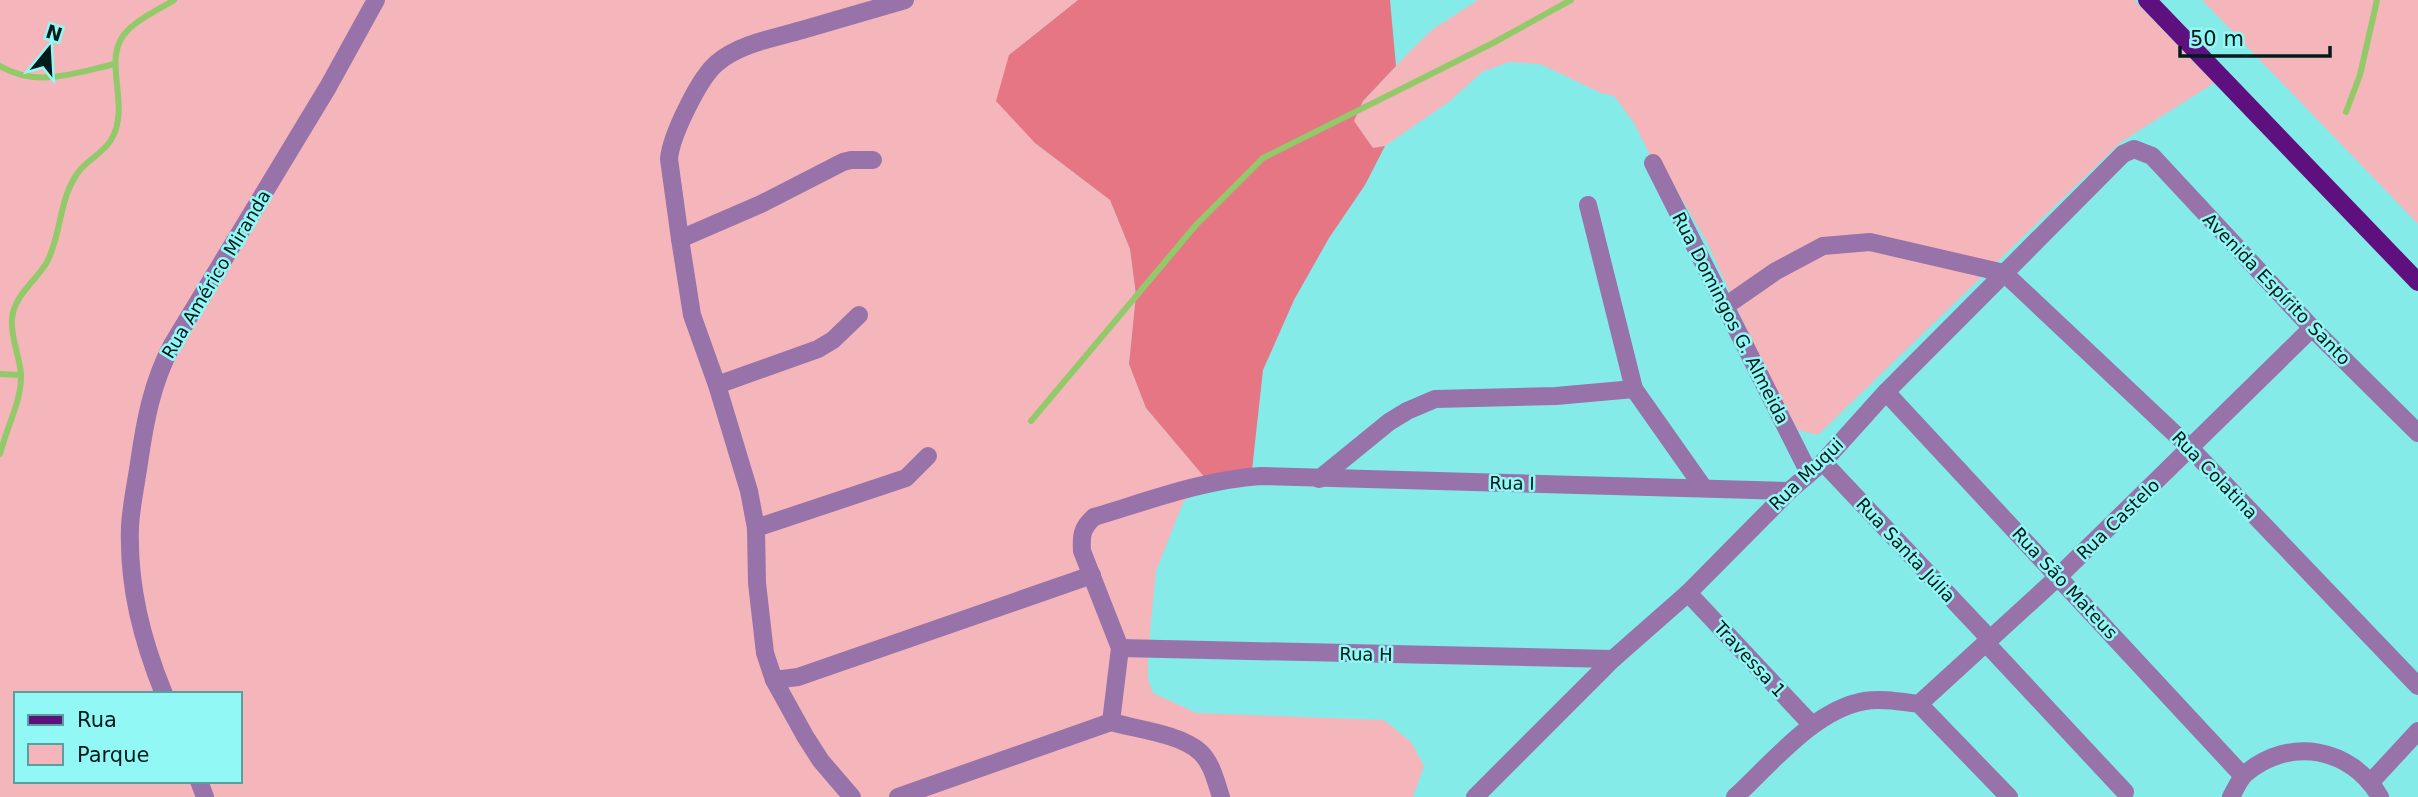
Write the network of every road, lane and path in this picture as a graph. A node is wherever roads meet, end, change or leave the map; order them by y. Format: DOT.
graph roads {
  1 [pos="376,0"];
  2 [pos="905,0"];
  3 [pos="2147,0"];
  4 [pos="2134,149"];
  5 [pos="873,160"];
  6 [pos="1653,163"];
  7 [pos="1588,205"];
  8 [pos="680,239"];
  9 [pos="2004,272"];
  10 [pos="2418,282"];
  11 [pos="1724,307"];
  12 [pos="859,316"];
  13 [pos="2312,328"];
  14 [pos="717,385"];
  15 [pos="1634,388"];
  16 [pos="1886,392"];
  17 [pos="2418,433"];
  18 [pos="2191,449"];
  19 [pos="928,456"];
  20 [pos="1816,467"];
  21 [pos="1319,479"];
  22 [pos="1703,487"];
  23 [pos="1788,491"];
  24 [pos="756,528"];
  25 [pos="1092,575"];
  26 [pos="2059,576"];
  27 [pos="1688,593"];
  28 [pos="1987,640"];
  29 [pos="1120,648"];
  30 [pos="1613,659"];
  31 [pos="774,680"];
  32 [pos="2418,686"];
  33 [pos="163,692"];
  34 [pos="1919,704"];
  35 [pos="1111,722"];
  36 [pos="1812,725"];
  37 [pos="2418,732"];
  38 [pos="2243,776"];
  39 [pos="2375,790"];
  40 [pos="2125,792"];
  41 [pos="852,797"];
  42 [pos="898,797"];
  43 [pos="1221,797"];
  44 [pos="1475,797"];
  45 [pos="1735,797"];
  46 [pos="2009,797"];
  47 [pos="2231,797"];
  1 -- 33 [label="street, Rua Américo Miranda"];
  2 -- 8 [label="street"];
  3 -- 10 [label="main road"];
  4 -- 9 [label="street, Rua Muqui"];
  4 -- 13 [label="street, Avenida Espírito Santo"];
  5 -- 8 [label="street"];
  6 -- 11 [label="street, Rua Domingos G. Almeida"];
  7 -- 15 [label="street"];
  8 -- 14 [label="street"];
  9 -- 11 [label="street"];
  9 -- 16 [label="street, Rua Muqui"];
  9 -- 18 [label="street, Rua Colatina"];
  11 -- 20 [label="street, Rua Domingos G. Almeida"];
  12 -- 14 [label="street"];
  13 -- 17 [label="street, Avenida Espírito Santo"];
  13 -- 18 [label="street, Rua Castelo"];
  14 -- 24 [label="street"];
  15 -- 21 [label="street"];
  15 -- 22 [label="street"];
  16 -- 20 [label="street, Rua Muqui"];
  16 -- 26 [label="street, Rua São Mateus"];
  18 -- 26 [label="street, Rua Castelo"];
  18 -- 32 [label="street, Rua Colatina"];
  19 -- 24 [label="street"];
  20 -- 23 [label="street, Rua Muqui"];
  20 -- 28 [label="street, Rua Santa Júlia"];
  21 -- 22 [label="street, Rua I"];
  21 -- 25 [label="street, Rua I"];
  22 -- 23 [label="street, Rua I"];
  23 -- 27 [label="street, Rua Muqui"];
  24 -- 31 [label="street"];
  25 -- 29 [label="street"];
  25 -- 31 [label="street"];
  26 -- 28 [label="street, Rua Castelo"];
  26 -- 38 [label="street, Rua São Mateus"];
  27 -- 30 [label="street, Rua Muqui"];
  27 -- 36 [label="street, Travessa 1"];
  28 -- 34 [label="street, Rua Castelo"];
  28 -- 40 [label="street, Rua Santa Júlia"];
  29 -- 30 [label="street, Rua H"];
  29 -- 35 [label="street"];
  30 -- 44 [label="street, Rua Muqui"];
  31 -- 41 [label="street"];
  34 -- 36 [label="street"];
  34 -- 46 [label="street"];
  35 -- 42 [label="street"];
  35 -- 43 [label="street"];
  36 -- 45 [label="street"];
  37 -- 39 [label="street"];
  38 -- 39 [label="street"];
  38 -- 47 [label="street"];
}
